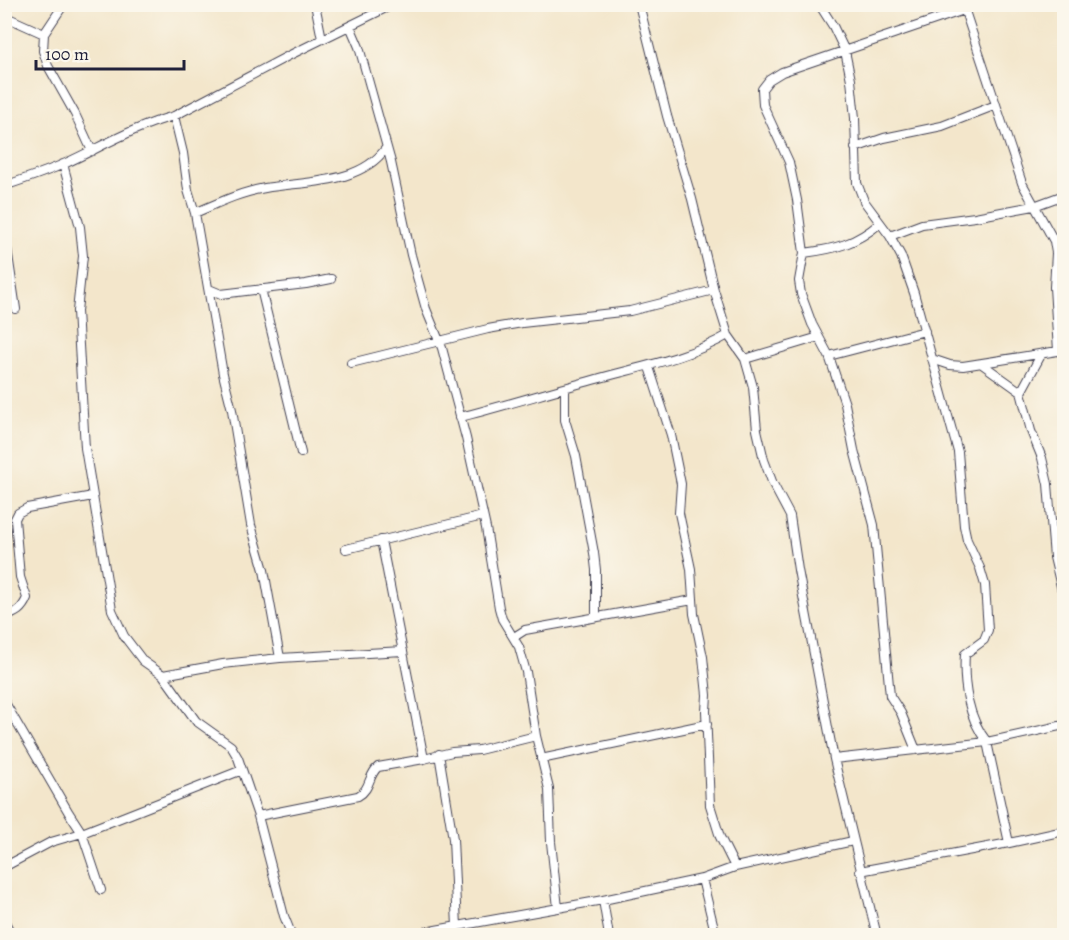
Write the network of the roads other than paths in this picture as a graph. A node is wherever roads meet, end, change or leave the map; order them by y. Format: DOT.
graph roads {
  1 [pos="64,4"];
  2 [pos="315,4"];
  3 [pos="393,4"];
  4 [pos="639,4"];
  5 [pos="819,4"];
  6 [pos="974,4"];
  7 [pos="963,7"];
  8 [pos="4,16"];
  9 [pos="350,26"];
  10 [pos="44,34"];
  11 [pos="322,39"];
  12 [pos="844,51"];
  13 [pos="996,105"];
  14 [pos="174,116"];
  15 [pos="386,148"];
  16 [pos="855,148"];
  17 [pos="92,151"];
  18 [pos="63,164"];
  19 [pos="4,186"];
  20 [pos="1065,195"];
  21 [pos="1034,206"];
  22 [pos="195,213"];
  23 [pos="880,223"];
  24 [pos="4,228"];
  25 [pos="890,236"];
  26 [pos="804,253"];
  27 [pos="332,279"];
  28 [pos="209,289"];
  29 [pos="261,290"];
  30 [pos="714,290"];
  31 [pos="16,309"];
  32 [pos="925,331"];
  33 [pos="728,334"];
  34 [pos="819,337"];
  35 [pos="439,341"];
  36 [pos="1061,351"];
  37 [pos="1041,355"];
  38 [pos="829,356"];
  39 [pos="745,359"];
  40 [pos="932,359"];
  41 [pos="351,363"];
  42 [pos="982,364"];
  43 [pos="649,367"];
  44 [pos="565,389"];
  45 [pos="1021,392"];
  46 [pos="460,417"];
  47 [pos="301,453"];
  48 [pos="93,496"];
  49 [pos="483,516"];
  50 [pos="381,540"];
  51 [pos="346,549"];
  52 [pos="1065,599"];
  53 [pos="693,600"];
  54 [pos="596,616"];
  55 [pos="4,617"];
  56 [pos="514,637"];
  57 [pos="403,651"];
  58 [pos="280,658"];
  59 [pos="163,675"];
  60 [pos="4,701"];
  61 [pos="707,724"];
  62 [pos="1065,725"];
  63 [pos="536,736"];
  64 [pos="987,742"];
  65 [pos="916,750"];
  66 [pos="439,754"];
  67 [pos="424,759"];
  68 [pos="541,759"];
  69 [pos="834,759"];
  70 [pos="242,770"];
  71 [pos="258,816"];
  72 [pos="1065,831"];
  73 [pos="82,833"];
  74 [pos="853,841"];
  75 [pos="1009,843"];
  76 [pos="4,867"];
  77 [pos="735,867"];
  78 [pos="860,871"];
  79 [pos="702,879"];
  80 [pos="101,890"];
  81 [pos="603,900"];
  82 [pos="558,908"];
  83 [pos="4,920"];
  84 [pos="456,927"];
  85 [pos="12,936"];
  86 [pos="292,936"];
  87 [pos="402,936"];
  88 [pos="609,936"];
  89 [pos="716,936"];
  90 [pos="877,936"];
  1 -- 10 [label="street"];
  2 -- 11 [label="street"];
  3 -- 9 [label="street"];
  4 -- 30 [label="street"];
  5 -- 12 [label="street"];
  6 -- 7 [label="street"];
  7 -- 12 [label="street"];
  7 -- 13 [label="street"];
  8 -- 10 [label="street"];
  9 -- 11 [label="street"];
  9 -- 15 [label="street"];
  10 -- 17 [label="street"];
  11 -- 14 [label="street"];
  12 -- 16 [label="street"];
  12 -- 26 [label="street"];
  13 -- 16 [label="street"];
  13 -- 21 [label="street"];
  14 -- 17 [label="street"];
  14 -- 22 [label="street"];
  15 -- 22 [label="street"];
  15 -- 35 [label="street"];
  16 -- 23 [label="street"];
  17 -- 18 [label="street"];
  18 -- 19 [label="street"];
  18 -- 48 [label="street"];
  20 -- 21 [label="street"];
  21 -- 25 [label="street"];
  21 -- 36 [label="street"];
  22 -- 28 [label="street"];
  23 -- 25 [label="street"];
  23 -- 26 [label="street"];
  24 -- 31 [label="street"];
  25 -- 32 [label="street"];
  26 -- 34 [label="street"];
  27 -- 29 [label="street"];
  28 -- 29 [label="street"];
  28 -- 58 [label="street"];
  29 -- 47 [label="street"];
  30 -- 33 [label="street"];
  30 -- 35 [label="street"];
  32 -- 38 [label="street"];
  32 -- 40 [label="street"];
  33 -- 39 [label="street"];
  33 -- 43 [label="street"];
  34 -- 38 [label="street"];
  34 -- 39 [label="street"];
  35 -- 41 [label="street"];
  35 -- 46 [label="street"];
  36 -- 37 [label="street"];
  37 -- 42 [label="street"];
  37 -- 45 [label="street"];
  38 -- 65 [label="street"];
  39 -- 69 [label="street"];
  40 -- 42 [label="street"];
  40 -- 64 [label="street"];
  42 -- 45 [label="street"];
  43 -- 44 [label="street"];
  43 -- 53 [label="street"];
  44 -- 46 [label="street"];
  44 -- 54 [label="street"];
  45 -- 52 [label="street"];
  46 -- 49 [label="street"];
  48 -- 55 [label="street"];
  48 -- 59 [label="street"];
  49 -- 50 [label="street"];
  49 -- 56 [label="street"];
  50 -- 51 [label="street"];
  50 -- 57 [label="street"];
  53 -- 54 [label="street"];
  53 -- 61 [label="street"];
  54 -- 56 [label="street"];
  56 -- 63 [label="street"];
  57 -- 58 [label="street"];
  57 -- 67 [label="street"];
  58 -- 59 [label="street"];
  59 -- 70 [label="street"];
  60 -- 73 [label="street"];
  61 -- 68 [label="street"];
  61 -- 77 [label="street"];
  62 -- 64 [label="street"];
  63 -- 66 [label="street"];
  63 -- 68 [label="street"];
  64 -- 65 [label="street"];
  64 -- 75 [label="street"];
  65 -- 69 [label="street"];
  66 -- 67 [label="street"];
  66 -- 84 [label="street"];
  67 -- 71 [label="street"];
  68 -- 82 [label="street"];
  69 -- 74 [label="street"];
  70 -- 71 [label="street"];
  70 -- 73 [label="street"];
  71 -- 86 [label="street"];
  72 -- 75 [label="street"];
  73 -- 76 [label="street"];
  73 -- 80 [label="street"];
  74 -- 77 [label="street"];
  74 -- 78 [label="street"];
  75 -- 78 [label="street"];
  77 -- 79 [label="street"];
  78 -- 90 [label="street"];
  79 -- 81 [label="street"];
  79 -- 89 [label="street"];
  81 -- 82 [label="street"];
  81 -- 88 [label="street"];
  82 -- 84 [label="street"];
  83 -- 85 [label="street"];
  84 -- 87 [label="street"];
}
